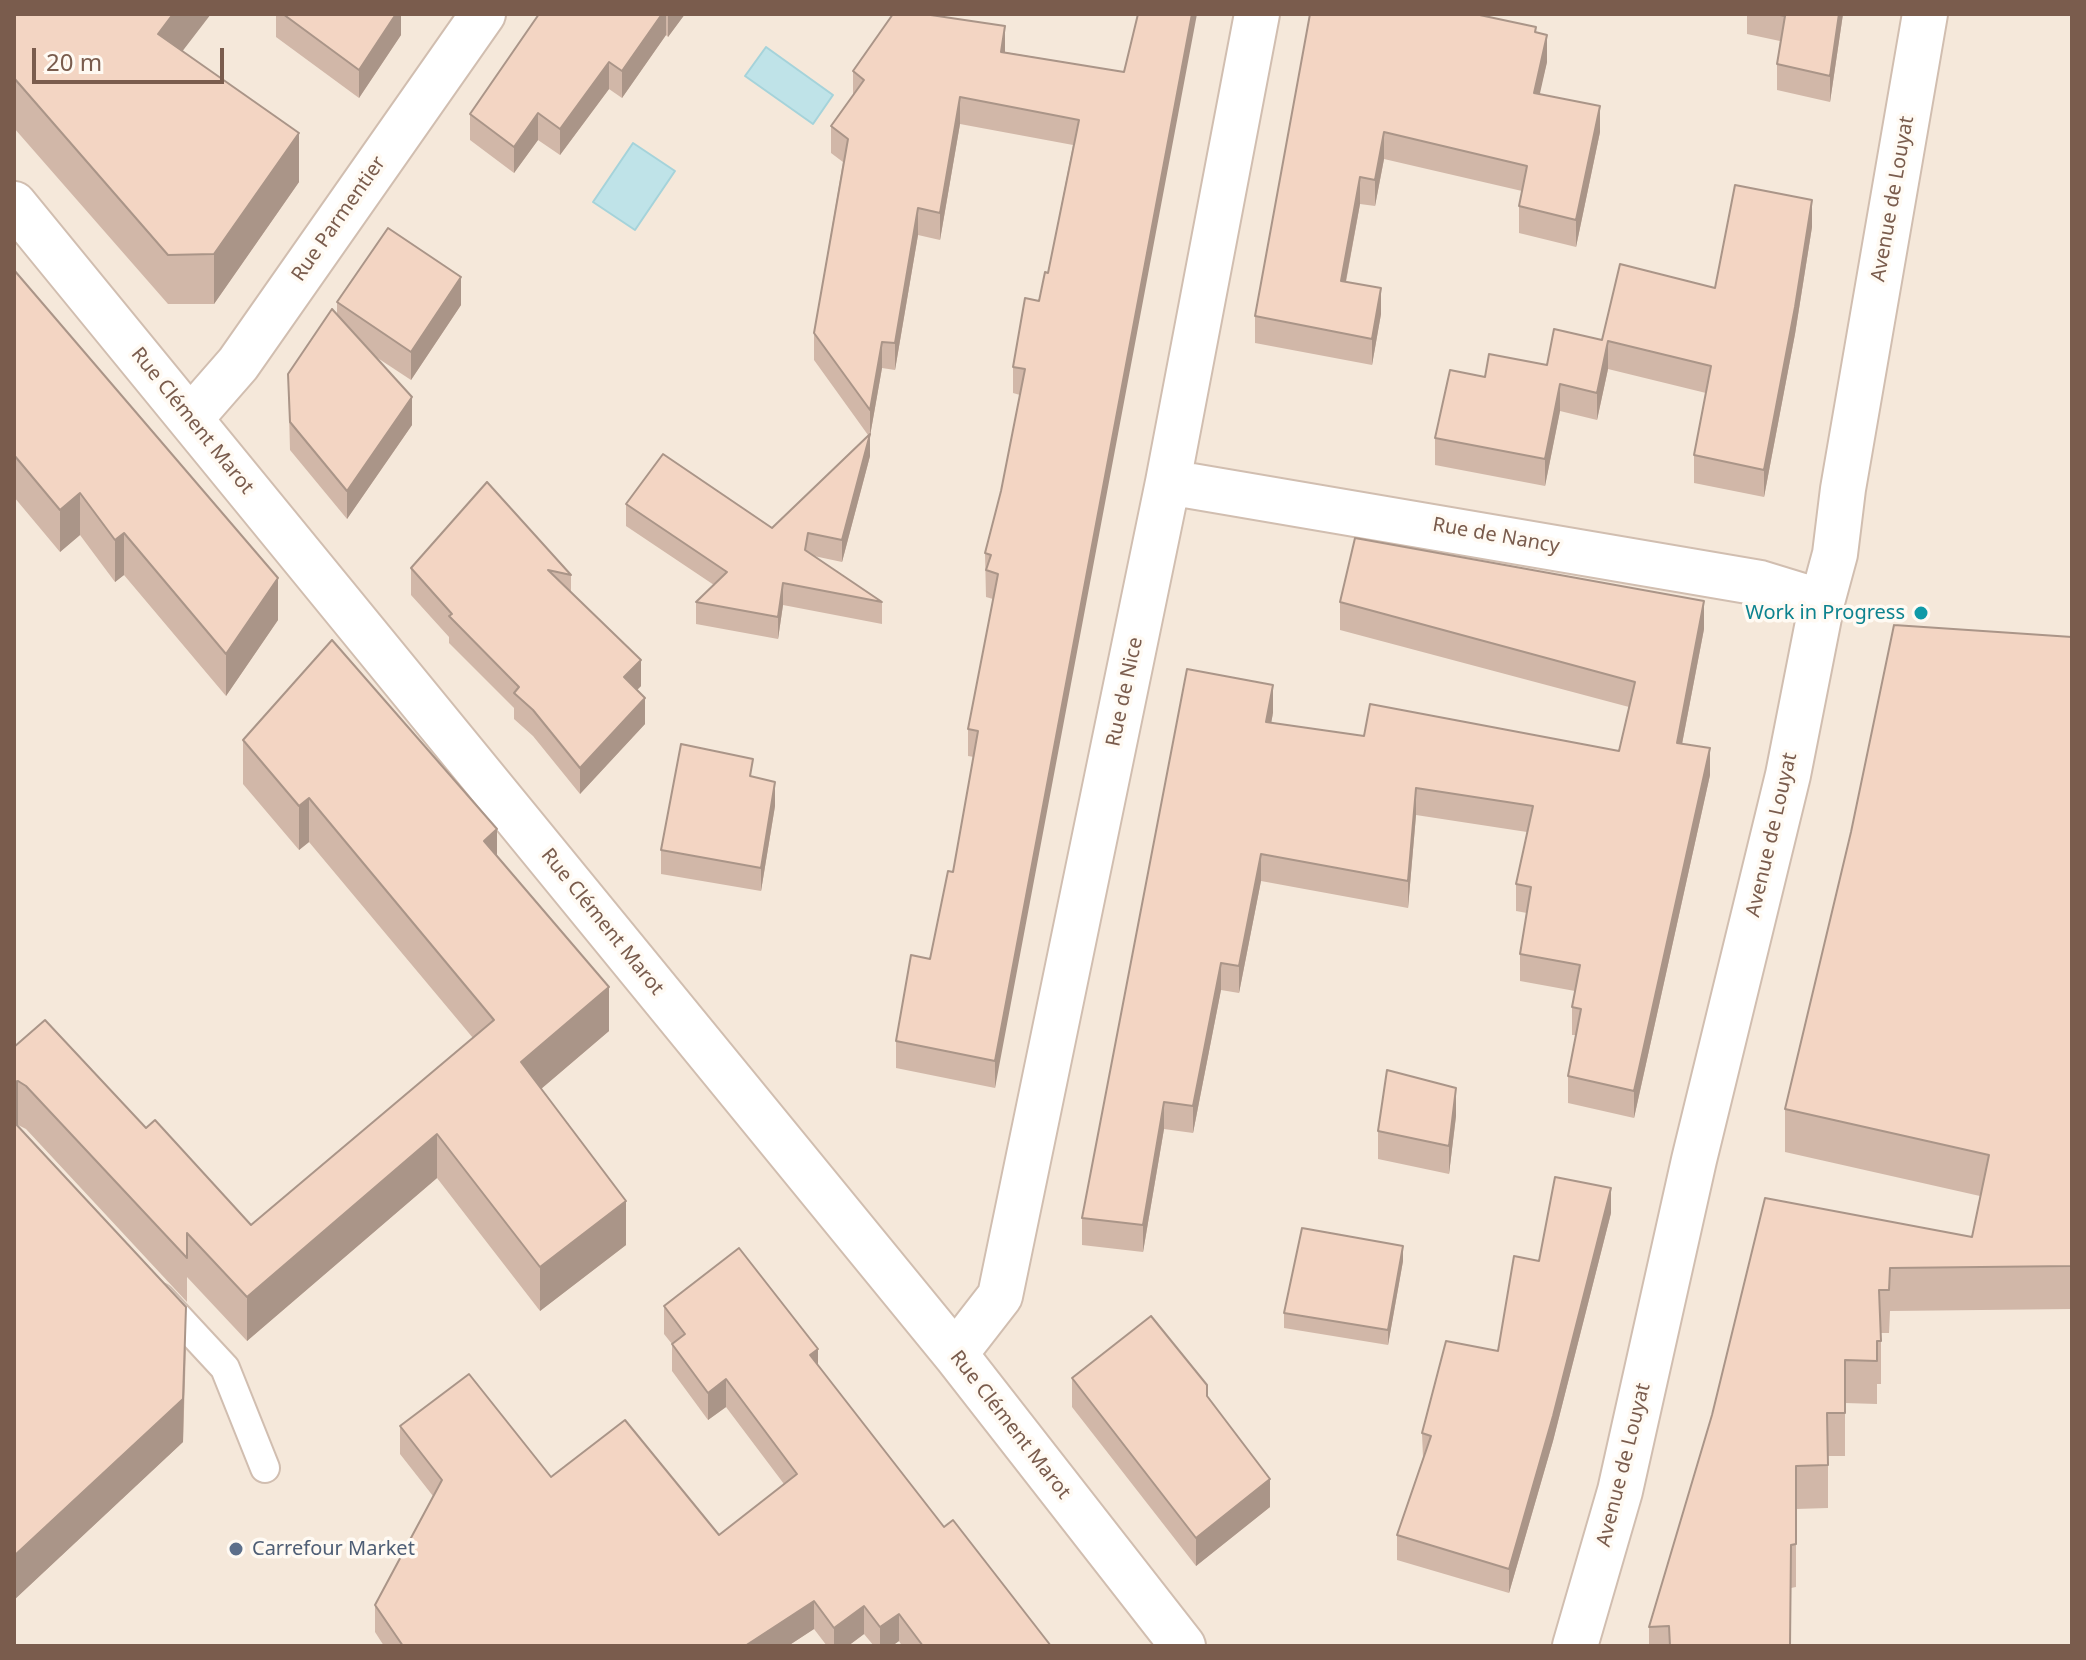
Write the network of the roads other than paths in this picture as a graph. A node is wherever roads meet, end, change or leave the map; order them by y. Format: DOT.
graph roads {
  1 [pos="483,14"];
  2 [pos="1257,14"];
  3 [pos="1925,14"];
  4 [pos="14,204"];
  5 [pos="190,419"];
  6 [pos="1168,482"];
  7 [pos="1822,602"];
  8 [pos="141,1277"];
  9 [pos="955,1354"];
  10 [pos="265,1468"];
  11 [pos="1183,1646"];
  12 [pos="1575,1646"];
  1 -- 5 [label="street, Rue Parmentier"];
  2 -- 6 [label="street, Rue de Nice"];
  3 -- 7 [label="street, Avenue de Louyat"];
  4 -- 5 [label="street, Rue Clément Marot"];
  5 -- 9 [label="street, Rue Clément Marot"];
  6 -- 7 [label="street, Rue de Nancy"];
  6 -- 9 [label="street, Rue de Nice"];
  7 -- 12 [label="street, Avenue de Louyat"];
  8 -- 10 [label="lane"];
  9 -- 11 [label="street, Rue Clément Marot"];
}
